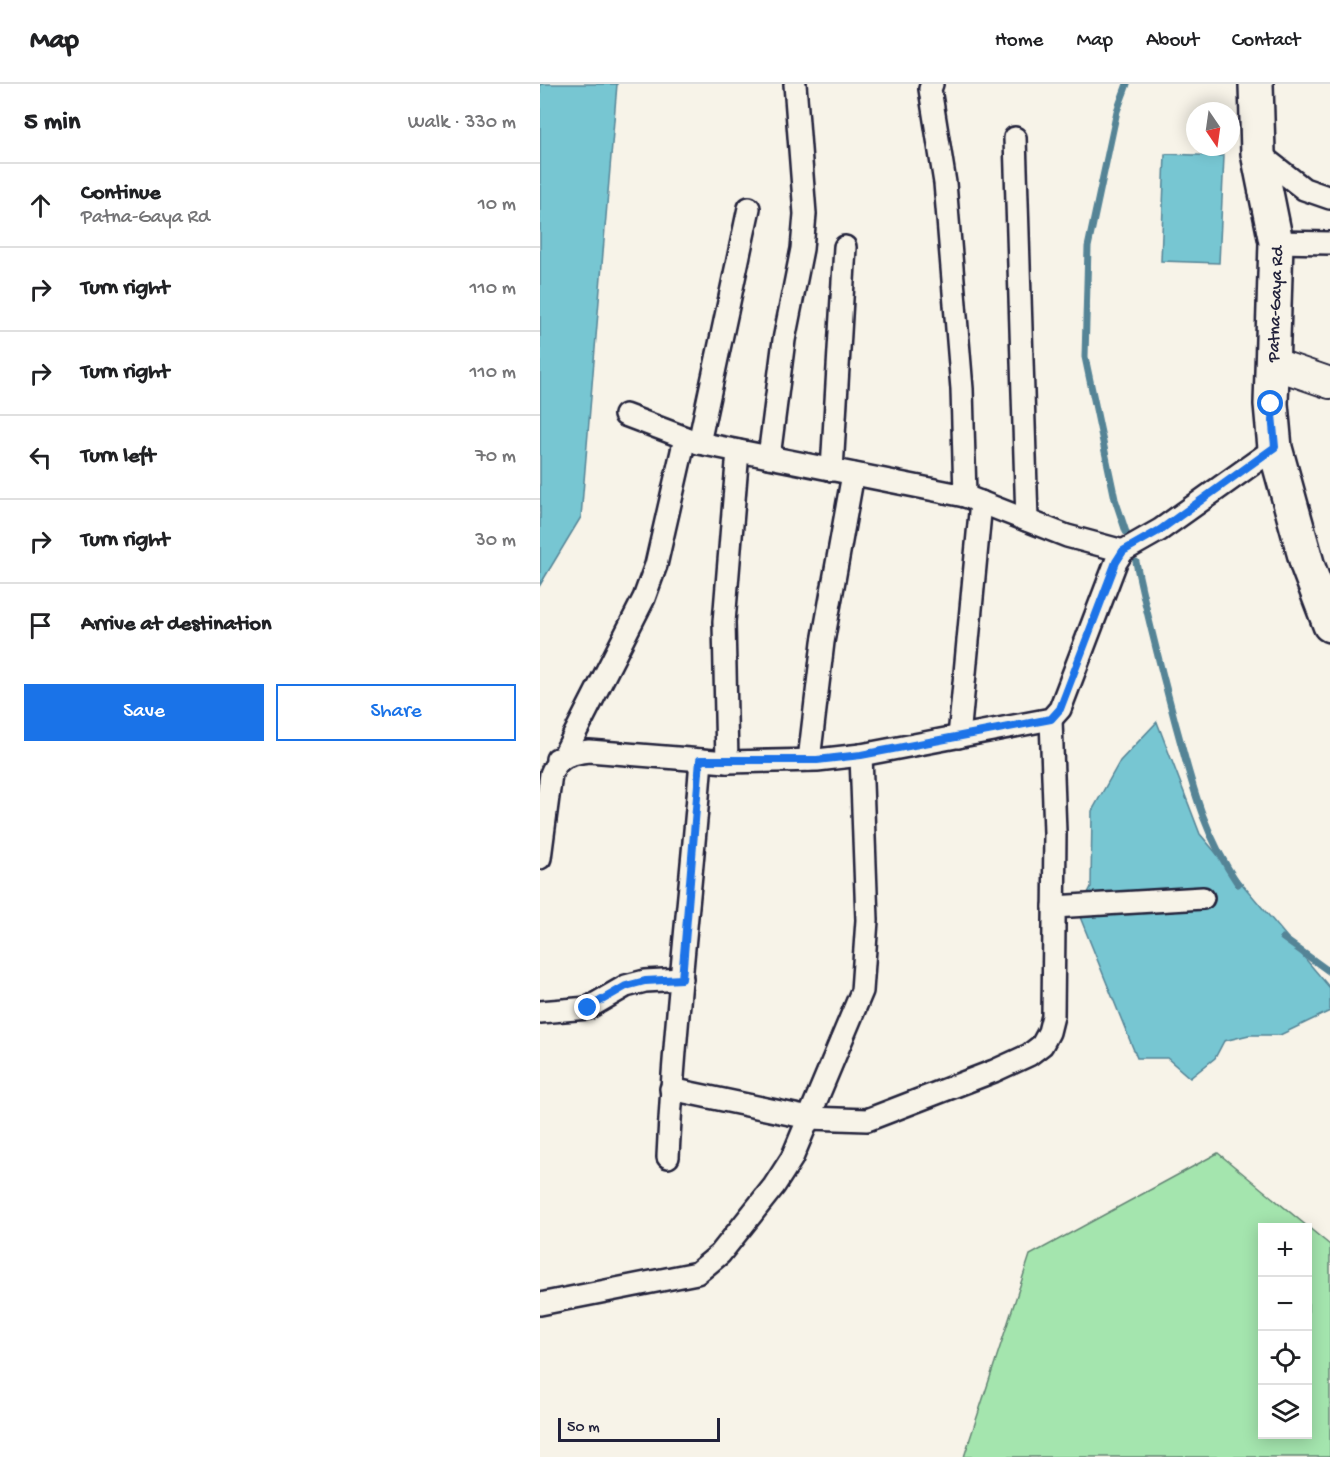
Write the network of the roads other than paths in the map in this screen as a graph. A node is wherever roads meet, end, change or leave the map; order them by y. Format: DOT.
graph roads {
  1 [pos="795,84"];
  2 [pos="1256,84"];
  3 [pos="929,86"];
  4 [pos="1015,138"];
  5 [pos="1258,153"];
  6 [pos="1330,198"];
  7 [pos="748,208"];
  8 [pos="1276,242"];
  9 [pos="1330,243"];
  10 [pos="845,247"];
  11 [pos="1272,363"];
  12 [pos="1330,383"];
  13 [pos="625,415"];
  14 [pos="692,440"];
  15 [pos="1275,447"];
  16 [pos="738,451"];
  17 [pos="769,457"];
  18 [pos="832,470"];
  19 [pos="853,474"];
  20 [pos="973,499"];
  21 [pos="1027,520"];
  22 [pos="1123,551"];
  23 [pos="1330,625"];
  24 [pos="1051,719"];
  25 [pos="959,737"];
  26 [pos="861,755"];
  27 [pos="563,757"];
  28 [pos="700,760"];
  29 [pos="809,760"];
  30 [pos="728,762"];
  31 [pos="540,764"];
  32 [pos="540,858"];
  33 [pos="1203,898"];
  34 [pos="1054,908"];
  35 [pos="682,979"];
  36 [pos="540,1012"];
  37 [pos="671,1089"];
  38 [pos="809,1118"];
  39 [pos="668,1157"];
  40 [pos="540,1304"];
  1 -- 17 [label="street"];
  2 -- 5 [label="main road, Patna-Gaya Rd"];
  3 -- 20 [label="street"];
  4 -- 21 [label="street"];
  5 -- 6 [label="street"];
  5 -- 8 [label="main road, Patna-Gaya Rd"];
  7 -- 14 [label="street"];
  8 -- 9 [label="street"];
  8 -- 11 [label="main road, Patna-Gaya Rd"];
  10 -- 18 [label="street"];
  11 -- 12 [label="street"];
  11 -- 15 [label="main road, Patna-Gaya Rd"];
  13 -- 14 [label="street"];
  14 -- 16 [label="street"];
  14 -- 27 [label="street"];
  15 -- 22 [label="street"];
  15 -- 23 [label="main road, Patna-Gaya Rd"];
  16 -- 17 [label="street"];
  16 -- 30 [label="street"];
  17 -- 18 [label="street"];
  18 -- 19 [label="street"];
  19 -- 20 [label="street"];
  19 -- 29 [label="street"];
  20 -- 21 [label="street"];
  20 -- 25 [label="street"];
  21 -- 22 [label="street"];
  22 -- 24 [label="street"];
  24 -- 25 [label="street"];
  24 -- 34 [label="street"];
  25 -- 26 [label="street"];
  26 -- 29 [label="street"];
  26 -- 38 [label="street"];
  27 -- 28 [label="street"];
  27 -- 31 [label="street"];
  27 -- 32 [label="street"];
  28 -- 30 [label="street"];
  28 -- 35 [label="street"];
  29 -- 30 [label="street"];
  33 -- 34 [label="street"];
  34 -- 38 [label="street"];
  35 -- 36 [label="street"];
  35 -- 37 [label="street"];
  37 -- 38 [label="street"];
  37 -- 39 [label="street"];
  38 -- 40 [label="street"];
}
